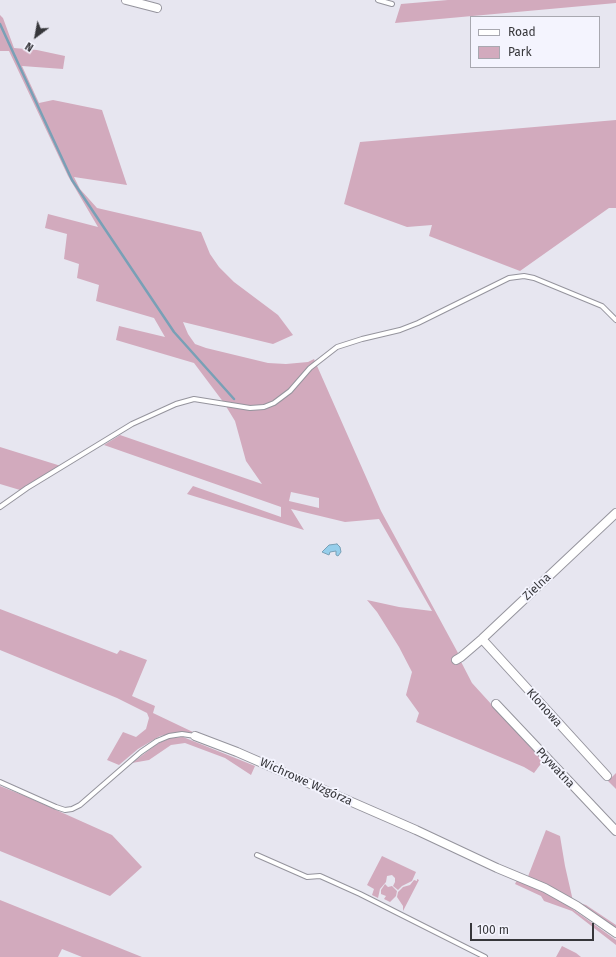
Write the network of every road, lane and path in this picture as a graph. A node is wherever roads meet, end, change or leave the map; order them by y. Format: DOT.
graph roads {
  1 [pos="126,0"];
  2 [pos="378,0"];
  3 [pos="392,4"];
  4 [pos="157,8"];
  5 [pos="616,320"];
  6 [pos="0,507"];
  7 [pos="616,513"];
  8 [pos="482,639"];
  9 [pos="456,660"];
  10 [pos="496,704"];
  11 [pos="195,736"];
  12 [pos="607,776"];
  13 [pos="0,782"];
  14 [pos="616,831"];
  15 [pos="257,855"];
  16 [pos="616,933"];
  17 [pos="485,957"];
  1 -- 4 [label="street"];
  2 -- 3 [label="lane"];
  5 -- 6 [label="lane"];
  7 -- 8 [label="street, Zielna"];
  8 -- 9 [label="street, Zielna"];
  8 -- 12 [label="street, Klonowa"];
  10 -- 14 [label="street, Prywatna"];
  11 -- 13 [label="lane, Wichrowe Wzgórza"];
  11 -- 16 [label="street, Wichrowe Wzgórza"];
  15 -- 17 [label="lane"];
}
